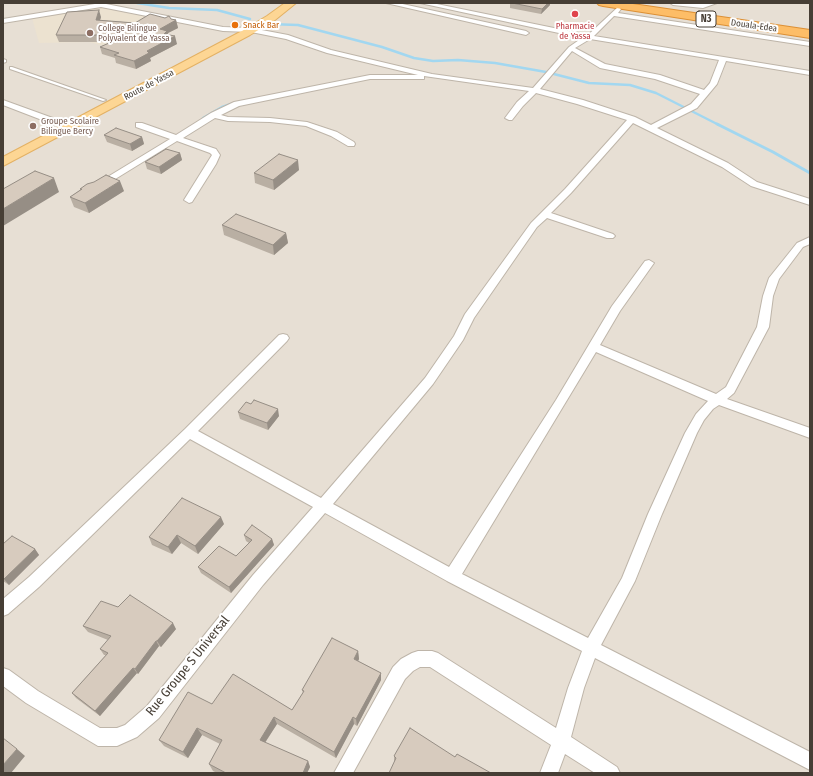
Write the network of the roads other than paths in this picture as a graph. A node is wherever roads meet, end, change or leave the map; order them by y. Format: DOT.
graph roads {
  1 [pos="281,3"];
  2 [pos="291,3"];
  3 [pos="389,3"];
  4 [pos="423,3"];
  5 [pos="603,3"];
  6 [pos="673,3"];
  7 [pos="714,3"];
  8 [pos="624,8"];
  9 [pos="3,21"];
  10 [pos="238,30"];
  11 [pos="251,30"];
  12 [pos="526,33"];
  13 [pos="810,34"];
  14 [pos="589,37"];
  15 [pos="810,44"];
  16 [pos="571,48"];
  17 [pos="723,59"];
  18 [pos="11,68"];
  19 [pos="810,73"];
  20 [pos="432,76"];
  21 [pos="535,90"];
  22 [pos="705,93"];
  23 [pos="3,102"];
  24 [pos="98,106"];
  25 [pos="214,115"];
  26 [pos="509,118"];
  27 [pos="632,119"];
  28 [pos="58,123"];
  29 [pos="139,125"];
  30 [pos="651,128"];
  31 [pos="177,138"];
  32 [pos="351,144"];
  33 [pos="3,153"];
  34 [pos="3,162"];
  35 [pos="92,190"];
  36 [pos="189,200"];
  37 [pos="810,202"];
  38 [pos="545,214"];
  39 [pos="610,236"];
  40 [pos="810,240"];
  41 [pos="649,263"];
  42 [pos="283,338"];
  43 [pos="594,347"];
  44 [pos="718,400"];
  45 [pos="189,432"];
  46 [pos="810,434"];
  47 [pos="322,506"];
  48 [pos="452,576"];
  49 [pos="3,609"];
  50 [pos="591,648"];
  51 [pos="3,676"];
  52 [pos="560,741"];
  53 [pos="810,761"];
  54 [pos="343,773"];
  55 [pos="549,773"];
  56 [pos="611,773"];
  1 -- 10 [label="main road, Route de Yassa"];
  2 -- 11 [label="main road, Route de Yassa"];
  3 -- 12 [label="street"];
  4 -- 14 [label="street"];
  5 -- 8 [label="highway, Douala-Edea / N3"];
  6 -- 7 [label="street"];
  8 -- 13 [label="highway, Douala-Edea / N3"];
  8 -- 14 [label="street"];
  8 -- 15 [label="street"];
  9 -- 10 [label="street"];
  10 -- 11 [label="street"];
  10 -- 24 [label="main road, Route de Yassa"];
  11 -- 20 [label="street"];
  11 -- 24 [label="main road, Route de Yassa"];
  14 -- 16 [label="street"];
  14 -- 17 [label="street"];
  16 -- 21 [label="street"];
  16 -- 22 [label="street"];
  17 -- 19 [label="street"];
  17 -- 22 [label="street"];
  18 -- 24 [label="lane"];
  20 -- 21 [label="street"];
  20 -- 25 [label="street"];
  21 -- 26 [label="street"];
  21 -- 27 [label="street"];
  22 -- 30 [label="street"];
  23 -- 28 [label="street"];
  24 -- 28 [label="main road, Route de Yassa"];
  24 -- 34 [label="main road, Route de Yassa"];
  25 -- 31 [label="street"];
  25 -- 32 [label="street"];
  27 -- 30 [label="street"];
  27 -- 38 [label="street, Rue Groupe S Universal"];
  28 -- 33 [label="main road, Route de Yassa"];
  29 -- 31 [label="street"];
  30 -- 37 [label="street"];
  31 -- 35 [label="street"];
  31 -- 36 [label="street"];
  38 -- 39 [label="street"];
  38 -- 47 [label="street, Rue Groupe S Universal"];
  40 -- 44 [label="street"];
  41 -- 43 [label="street"];
  42 -- 45 [label="street"];
  43 -- 44 [label="street"];
  43 -- 48 [label="street"];
  44 -- 46 [label="street"];
  44 -- 50 [label="street"];
  45 -- 47 [label="street"];
  45 -- 49 [label="street"];
  47 -- 48 [label="street"];
  47 -- 51 [label="street, Rue Groupe S Universal"];
  48 -- 50 [label="street"];
  50 -- 52 [label="street"];
  50 -- 53 [label="street"];
  52 -- 54 [label="street"];
  52 -- 55 [label="street"];
  52 -- 56 [label="street"];
}
